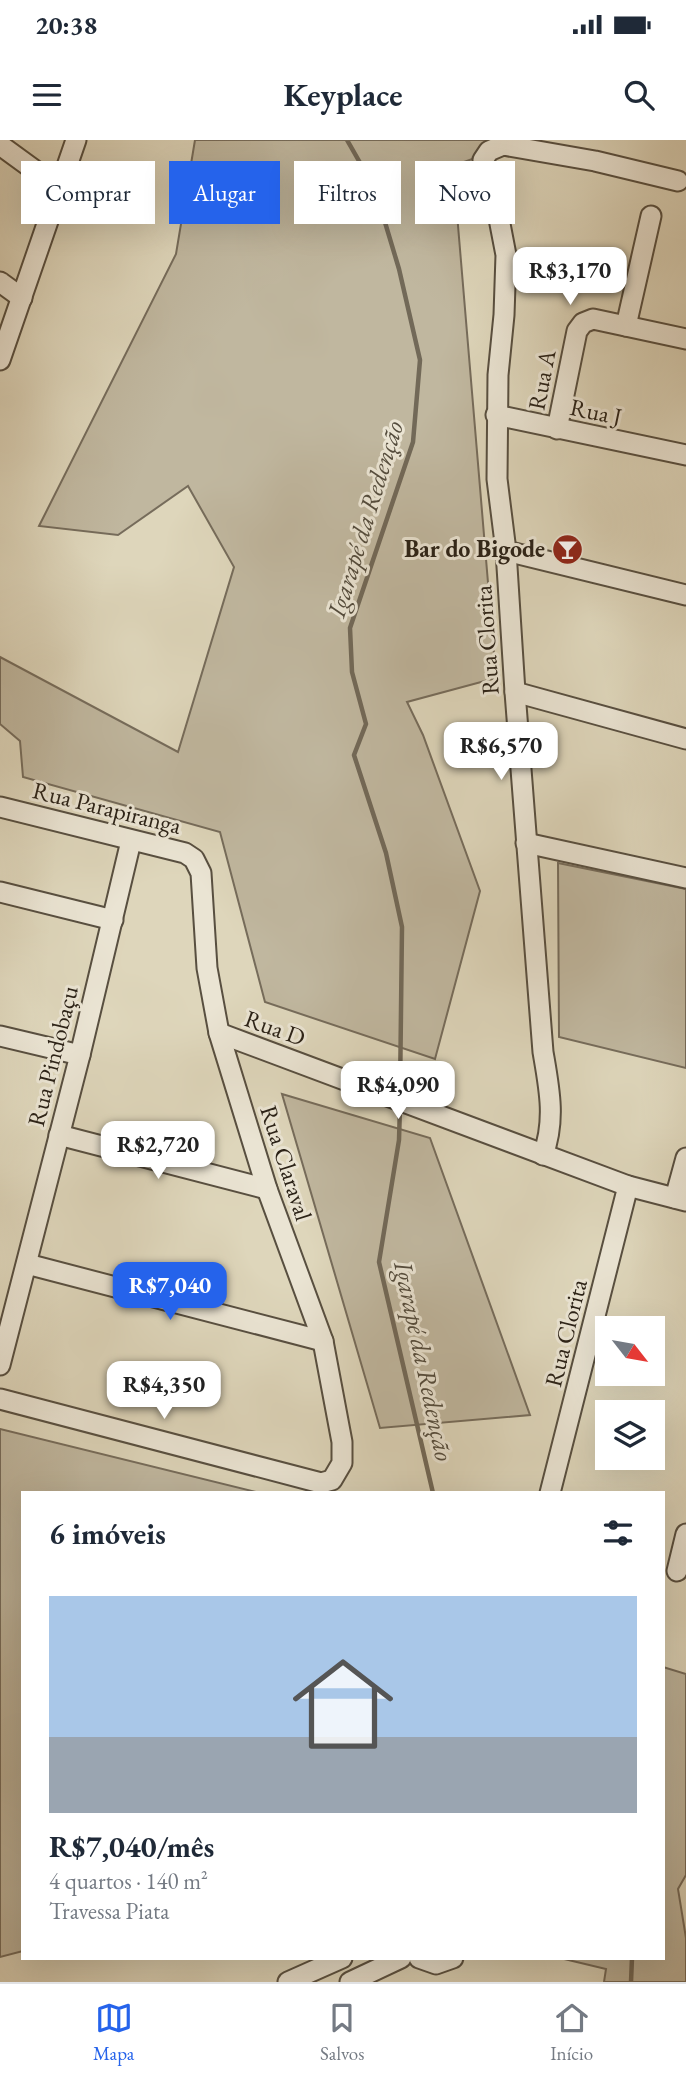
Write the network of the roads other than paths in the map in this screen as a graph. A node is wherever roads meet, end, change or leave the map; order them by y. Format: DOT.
graph roads {
  1 [pos="76,140"];
  2 [pos="0,145"];
  3 [pos="22,161"];
  4 [pos="69,161"];
  5 [pos="678,181"];
  6 [pos="651,216"];
  7 [pos="47,224"];
  8 [pos="0,282"];
  9 [pos="22,298"];
  10 [pos="626,326"];
  11 [pos="686,339"];
  12 [pos="0,360"];
  13 [pos="496,415"];
  14 [pos="557,429"];
  15 [pos="686,455"];
  16 [pos="506,551"];
  17 [pos="686,595"];
  18 [pos="514,692"];
  19 [pos="686,739"];
  20 [pos="0,807"];
  21 [pos="131,841"];
  22 [pos="526,843"];
  23 [pos="198,864"];
  24 [pos="686,878"];
  25 [pos="0,892"];
  26 [pos="113,920"];
  27 [pos="219,1033"];
  28 [pos="0,1036"];
  29 [pos="79,1055"];
  30 [pos="59,1135"];
  31 [pos="543,1155"];
  32 [pos="686,1158"];
  33 [pos="628,1186"];
  34 [pos="267,1189"];
  35 [pos="681,1200"];
  36 [pos="27,1264"];
  37 [pos="323,1341"];
  38 [pos="0,1365"];
  39 [pos="0,1399"];
  40 [pos="551,1491"];
  41 [pos="686,1534"];
  42 [pos="676,1571"];
  43 [pos="340,1960"];
  44 [pos="394,1960"];
  45 [pos="425,1960"];
  46 [pos="447,1960"];
  47 [pos="321,1976"];
  48 [pos="288,1982"];
  49 [pos="350,1982"];
  1 -- 4 [label="street"];
  2 -- 3 [label="street"];
  5 -- 13 [label="street, Rua Clorita"];
  6 -- 10 [label="street"];
  7 -- 9 [label="street"];
  8 -- 9 [label="street"];
  9 -- 12 [label="street"];
  10 -- 11 [label="street, Rua A"];
  10 -- 14 [label="street, Rua A"];
  13 -- 14 [label="street, Rua J"];
  13 -- 16 [label="street, Rua Clorita"];
  14 -- 15 [label="street, Rua J"];
  16 -- 17 [label="street"];
  16 -- 18 [label="street, Rua Clorita"];
  18 -- 19 [label="street"];
  18 -- 22 [label="street, Rua Clorita"];
  20 -- 21 [label="street, Rua Parapiranga"];
  21 -- 23 [label="street, Rua Parapiranga"];
  21 -- 26 [label="street, Rua Pindobaçu"];
  22 -- 24 [label="street"];
  22 -- 31 [label="street, Rua Clorita"];
  23 -- 27 [label="street, Rua Claraval"];
  25 -- 26 [label="street"];
  26 -- 29 [label="street, Rua Pindobaçu"];
  27 -- 31 [label="street, Rua D"];
  27 -- 34 [label="street, Rua Claraval"];
  28 -- 29 [label="street"];
  29 -- 30 [label="street, Rua Pindobaçu"];
  30 -- 34 [label="street"];
  30 -- 36 [label="street, Rua Pindobaçu"];
  31 -- 33 [label="street, Rua D"];
  32 -- 35 [label="street"];
  33 -- 35 [label="street, Rua D"];
  33 -- 40 [label="street, Rua Clorita"];
  34 -- 37 [label="street, Rua Claraval"];
  36 -- 37 [label="street"];
  36 -- 38 [label="street, Rua Pindobaçu"];
  37 -- 39 [label="street, Rua Claraval"];
  41 -- 42 [label="street"];
  43 -- 47 [label="street"];
  44 -- 49 [label="street"];
  45 -- 46 [label="street"];
  47 -- 48 [label="street"];
}
